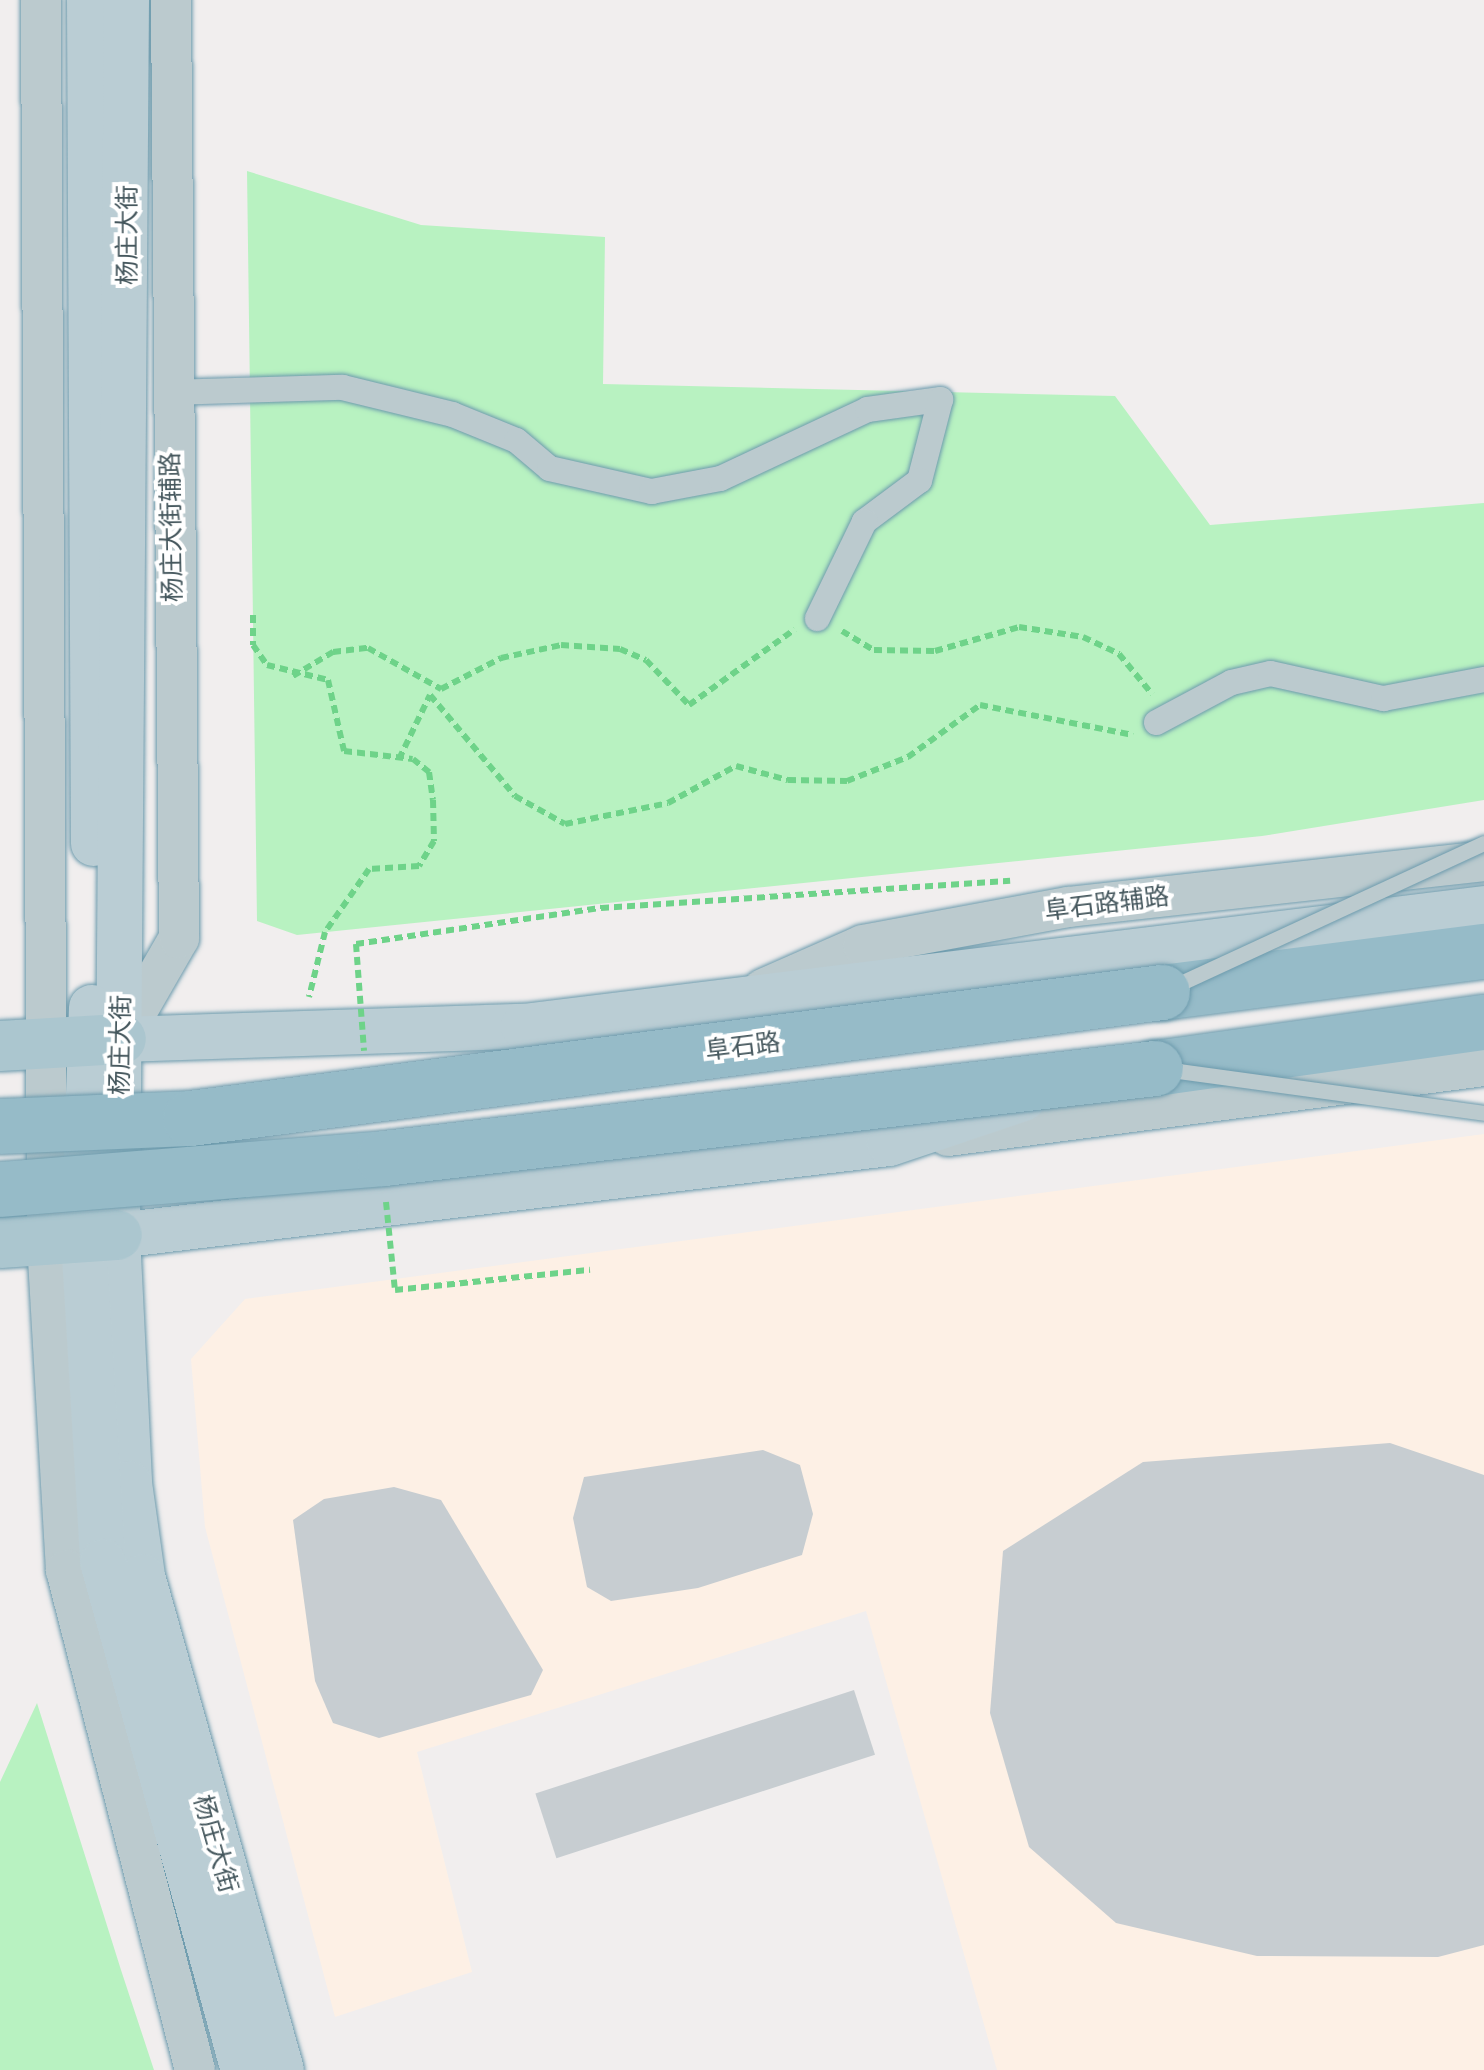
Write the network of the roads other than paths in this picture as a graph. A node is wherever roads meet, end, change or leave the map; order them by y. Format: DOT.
graph roads {
  1 [pos="41,0"];
  2 [pos="88,0"];
  3 [pos="126,0"];
  4 [pos="171,0"];
  5 [pos="169,392"];
  6 [pos="817,618"];
  7 [pos="1484,678"];
  8 [pos="1156,722"];
  9 [pos="1484,843"];
  10 [pos="1484,862"];
  11 [pos="1484,908"];
  12 [pos="1484,951"];
  13 [pos="1162,992"];
  14 [pos="742,998"];
  15 [pos="1484,1006"];
  16 [pos="1484,1022"];
  17 [pos="87,1042"];
  18 [pos="0,1046"];
  19 [pos="1484,1066"];
  20 [pos="1155,1068"];
  21 [pos="1484,1113"];
  22 [pos="0,1126"];
  23 [pos="889,1143"];
  24 [pos="0,1188"];
  25 [pos="62,1239"];
  26 [pos="195,2070"];
  27 [pos="243,2070"];
  28 [pos="281,2070"];
  1 -- 17 [label="street, 杨庄大街"];
  2 -- 17 [label="main road"];
  3 -- 17 [label="main road, 杨庄大街"];
  4 -- 5 [label="street, 杨庄大街辅路"];
  5 -- 6 [label="street"];
  5 -- 17 [label="street, 杨庄大街辅路"];
  7 -- 8 [label="street"];
  9 -- 13 [label="lane, bridge"];
  10 -- 14 [label="street, 阜石路辅路"];
  11 -- 14 [label="main road, 阜石路"];
  12 -- 13 [label="highway, 阜石路"];
  13 -- 22 [label="highway, 阜石路, bridge"];
  14 -- 17 [label="main road, 阜石路"];
  15 -- 23 [label="main road"];
  16 -- 20 [label="highway, bridge"];
  17 -- 18 [label="main road, 阜石路"];
  17 -- 25 [label="main road, 杨庄大街"];
  17 -- 25 [label="street, 杨庄大街"];
  19 -- 23 [label="street"];
  20 -- 21 [label="lane, bridge"];
  20 -- 24 [label="highway, bridge"];
  23 -- 25 [label="main road"];
  25 -- 26 [label="street, 杨庄大街"];
  25 -- 27 [label="main road, 杨庄大街"];
  25 -- 28 [label="main road, 杨庄大街"];
}
